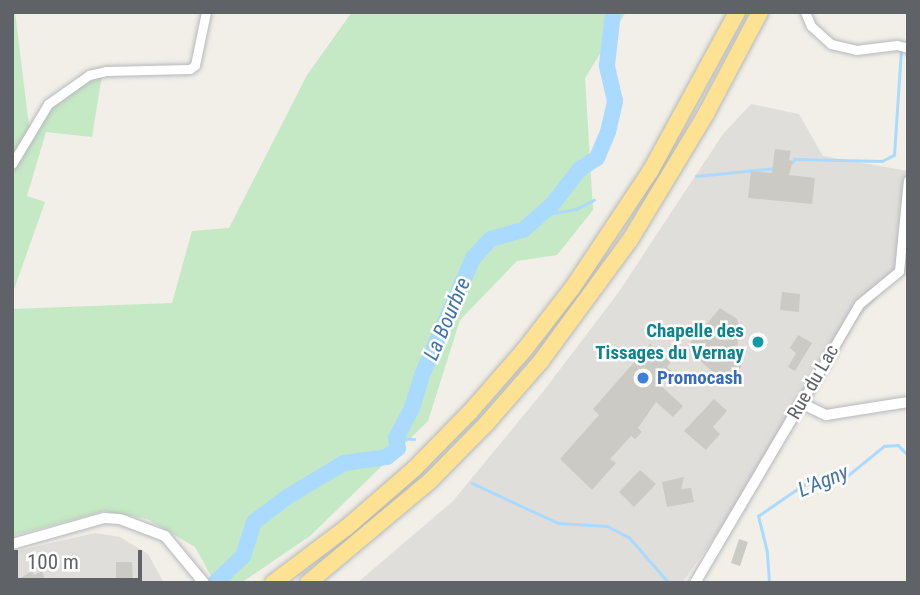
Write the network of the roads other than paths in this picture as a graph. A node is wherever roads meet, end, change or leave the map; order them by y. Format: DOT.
graph roads {
  1 [pos="206,12"];
  2 [pos="737,12"];
  3 [pos="760,12"];
  4 [pos="805,12"];
  5 [pos="908,48"];
  6 [pos="12,164"];
  7 [pos="908,180"];
  8 [pos="908,402"];
  9 [pos="801,404"];
  10 [pos="12,544"];
  11 [pos="204,583"];
  12 [pos="273,583"];
  13 [pos="308,583"];
  14 [pos="695,583"];
  1 -- 6 [label="street"];
  2 -- 12 [label="highway"];
  3 -- 13 [label="highway"];
  4 -- 5 [label="street"];
  7 -- 9 [label="street, Rue du Lac"];
  8 -- 9 [label="street"];
  9 -- 14 [label="street, Rue du Lac"];
  10 -- 11 [label="street"];
}
